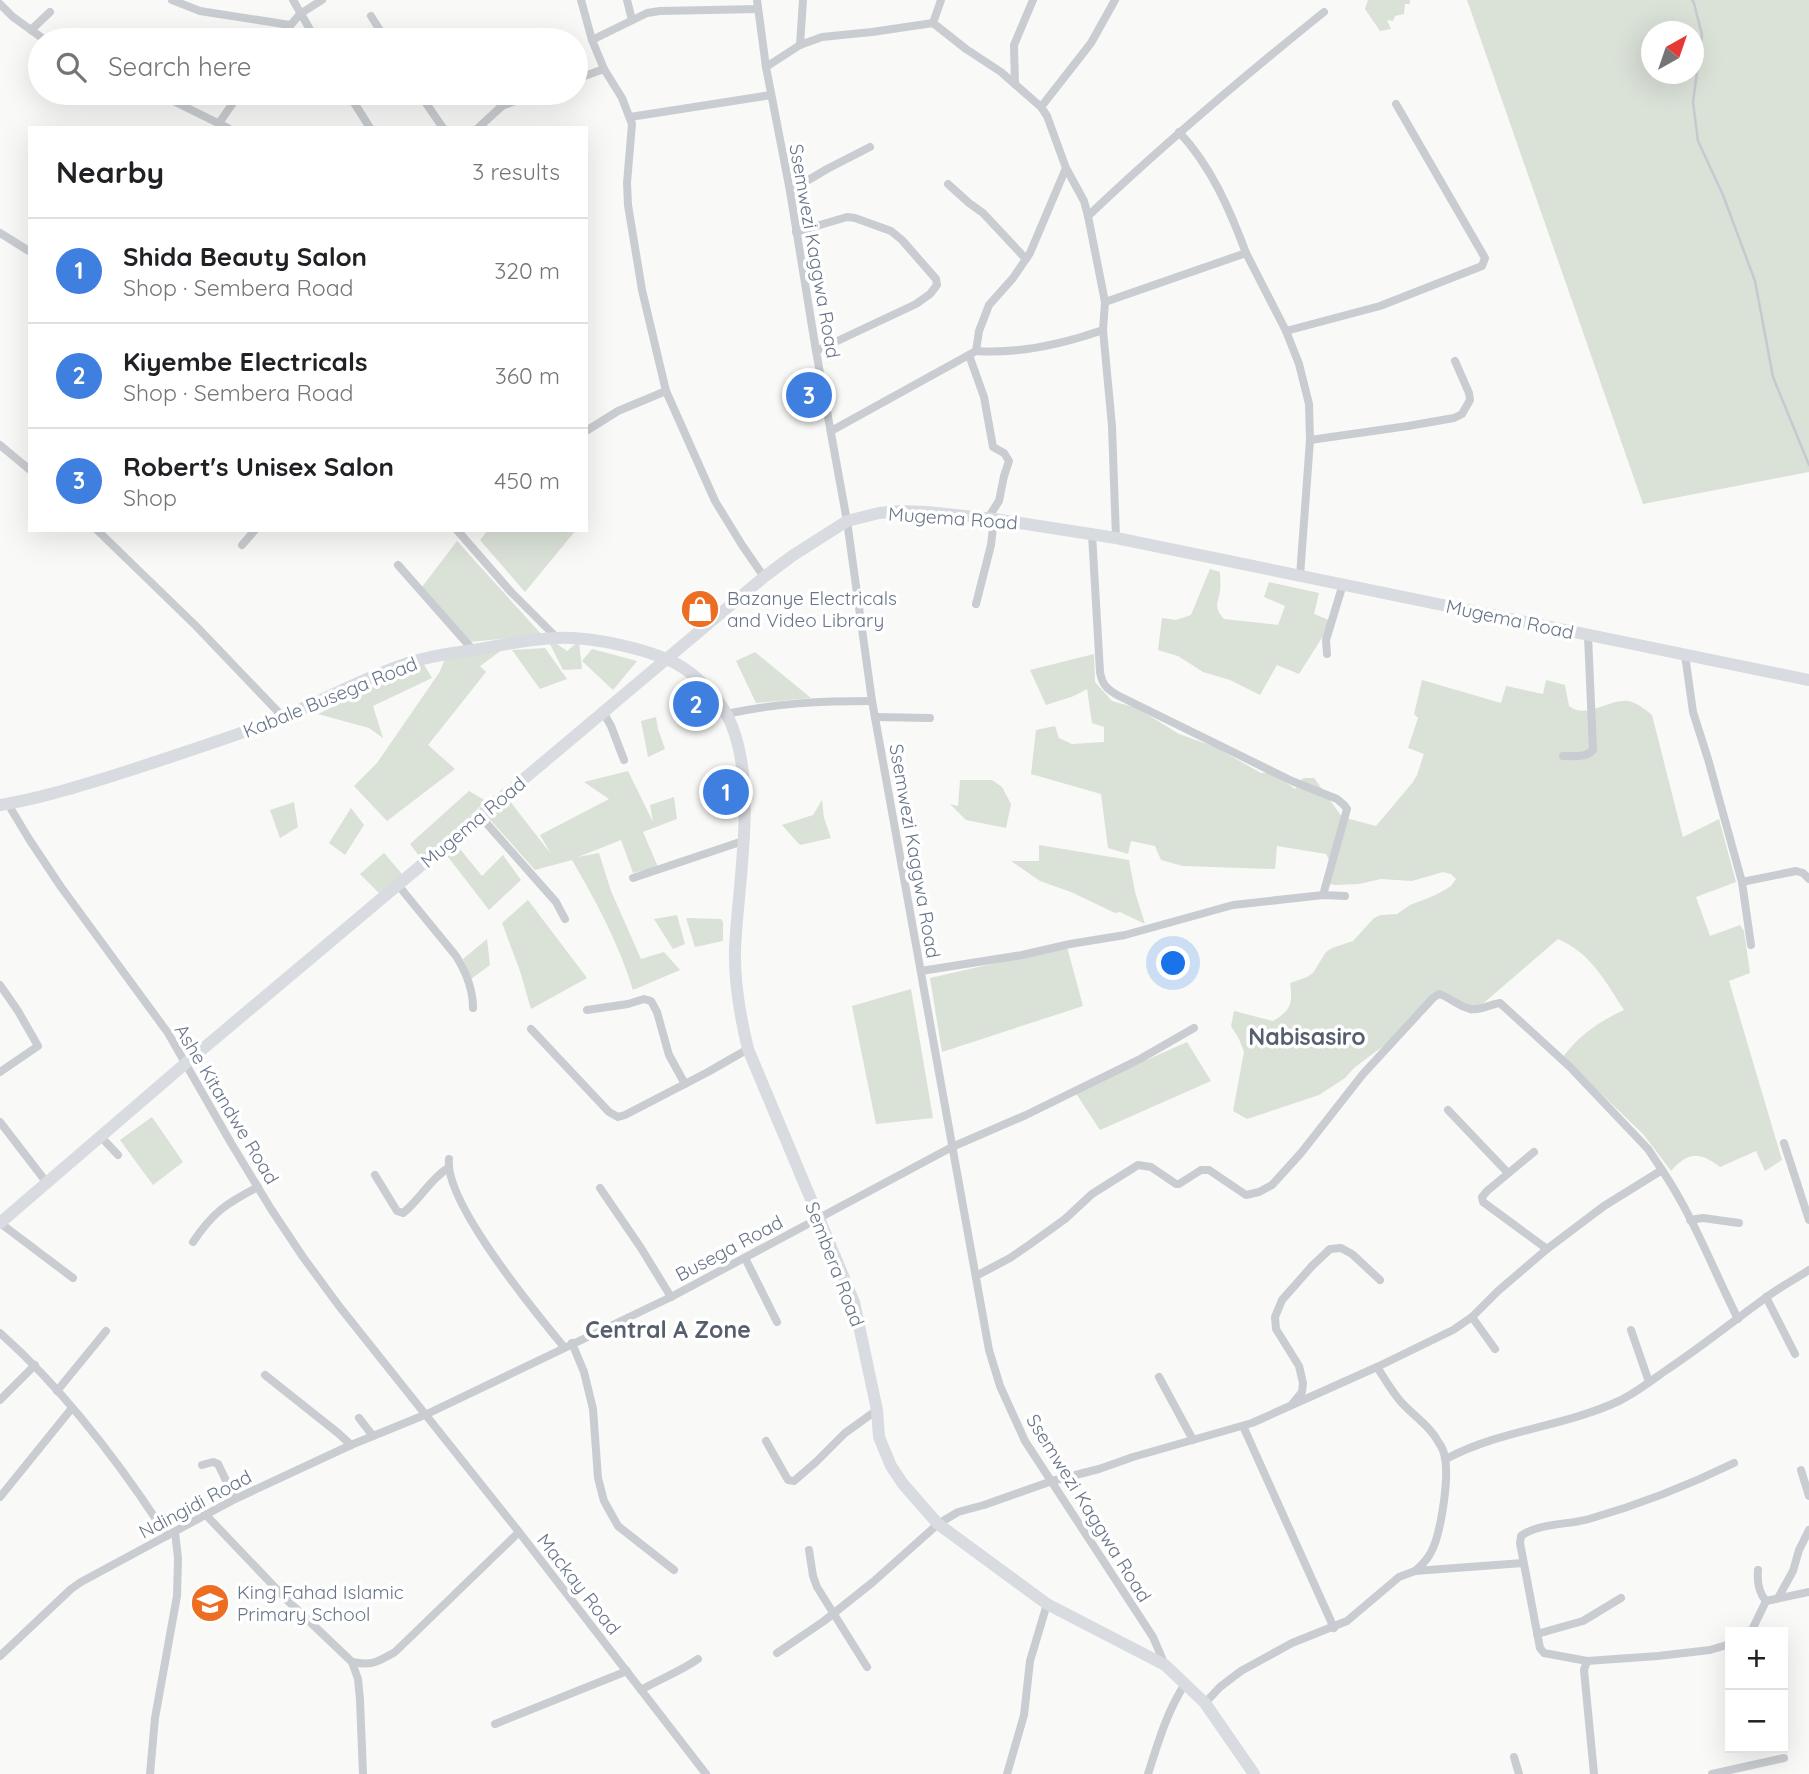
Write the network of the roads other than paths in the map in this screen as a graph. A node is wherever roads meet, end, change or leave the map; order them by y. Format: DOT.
graph roads {
  1 [pos="172,0"];
  2 [pos="293,0"];
  3 [pos="322,0"];
  4 [pos="582,0"];
  5 [pos="627,0"];
  6 [pos="803,0"];
  7 [pos="941,0"];
  8 [pos="1033,0"];
  9 [pos="1115,0"];
  10 [pos="0,4"];
  11 [pos="757,5"];
  12 [pos="51,12"];
  13 [pos="1324,12"];
  14 [pos="300,14"];
  15 [pos="371,16"];
  16 [pos="632,20"];
  17 [pos="933,23"];
  18 [pos="290,25"];
  19 [pos="28,28"];
  20 [pos="33,28"];
  21 [pos="288,28"];
  22 [pos="309,28"];
  23 [pos="378,28"];
  24 [pos="592,40"];
  25 [pos="800,45"];
  26 [pos="766,67"];
  27 [pos="604,69"];
  28 [pos="588,75"];
  29 [pos="1015,84"];
  30 [pos="771,95"];
  31 [pos="1396,104"];
  32 [pos="182,105"];
  33 [pos="232,105"];
  34 [pos="356,105"];
  35 [pos="427,105"];
  36 [pos="502,106"];
  37 [pos="1041,107"];
  38 [pos="630,117"];
  39 [pos="219,123"];
  40 [pos="225,126"];
  41 [pos="369,126"];
  42 [pos="442,126"];
  43 [pos="480,126"];
  44 [pos="1180,132"];
  45 [pos="870,147"];
  46 [pos="1066,168"];
  47 [pos="948,184"];
  48 [pos="790,191"];
  49 [pos="1088,216"];
  50 [pos="796,232"];
  51 [pos="0,233"];
  52 [pos="28,250"];
  53 [pos="1246,253"];
  54 [pos="1026,259"];
  55 [pos="1105,302"];
  56 [pos="1103,330"];
  57 [pos="1286,331"];
  58 [pos="816,351"];
  59 [pos="972,353"];
  60 [pos="1455,361"];
  61 [pos="667,391"];
  62 [pos="588,430"];
  63 [pos="831,430"];
  64 [pos="1310,440"];
  65 [pos="0,445"];
  66 [pos="28,468"];
  67 [pos="991,519"];
  68 [pos="847,521"];
  69 [pos="99,532"];
  70 [pos="253,532"];
  71 [pos="459,532"];
  72 [pos="1092,534"];
  73 [pos="1116,538"];
  74 [pos="242,545"];
  75 [pos="398,565"];
  76 [pos="1300,576"];
  77 [pos="764,577"];
  78 [pos="1343,584"];
  79 [pos="976,604"];
  80 [pos="1588,636"];
  81 [pos="557,638"];
  82 [pos="473,650"];
  83 [pos="1327,654"];
  84 [pos="1685,655"];
  85 [pos="666,659"];
  86 [pos="1809,680"];
  87 [pos="872,701"];
  88 [pos="603,712"];
  89 [pos="726,714"];
  90 [pos="284,718"];
  91 [pos="875,718"];
  92 [pos="930,718"];
  93 [pos="1563,756"];
  94 [pos="624,760"];
  95 [pos="4,804"];
  96 [pos="480,816"];
  97 [pos="743,841"];
  98 [pos="633,878"];
  99 [pos="1809,878"];
  100 [pos="1742,882"];
  101 [pos="398,885"];
  102 [pos="1323,895"];
  103 [pos="1345,896"];
  104 [pos="565,919"];
  105 [pos="1751,945"];
  106 [pos="921,971"];
  107 [pos="0,985"];
  108 [pos="473,1008"];
  109 [pos="587,1010"];
  110 [pos="1194,1028"];
  111 [pos="531,1029"];
  112 [pos="748,1049"];
  113 [pos="186,1063"];
  114 [pos="0,1072"];
  115 [pos="685,1084"];
  116 [pos="1448,1110"];
  117 [pos="0,1122"];
  118 [pos="101,1137"];
  119 [pos="1784,1143"];
  120 [pos="952,1147"];
  121 [pos="1534,1152"];
  122 [pos="118,1156"];
  123 [pos="1662,1170"];
  124 [pos="1508,1173"];
  125 [pos="375,1175"];
  126 [pos="47,1183"];
  127 [pos="258,1187"];
  128 [pos="600,1188"];
  129 [pos="2,1217"];
  130 [pos="819,1218"];
  131 [pos="1690,1220"];
  132 [pos="1809,1220"];
  133 [pos="1739,1223"];
  134 [pos="193,1242"];
  135 [pos="1547,1249"];
  136 [pos="745,1258"];
  137 [pos="1809,1270"];
  138 [pos="976,1276"];
  139 [pos="73,1278"];
  140 [pos="1380,1280"];
  141 [pos="671,1297"];
  142 [pos="1766,1297"];
  143 [pos="1472,1317"];
  144 [pos="1738,1318"];
  145 [pos="777,1322"];
  146 [pos="106,1331"];
  147 [pos="1631,1331"];
  148 [pos="0,1333"];
  149 [pos="568,1345"];
  150 [pos="1495,1349"];
  151 [pos="1795,1354"];
  152 [pos="35,1365"];
  153 [pos="1377,1367"];
  154 [pos="265,1375"];
  155 [pos="1159,1377"];
  156 [pos="1649,1382"];
  157 [pos="57,1391"];
  158 [pos="0,1400"];
  159 [pos="1291,1406"];
  160 [pos="72,1408"];
  161 [pos="877,1410"];
  162 [pos="427,1414"];
  163 [pos="359,1418"];
  164 [pos="1243,1426"];
  165 [pos="373,1436"];
  166 [pos="1193,1440"];
  167 [pos="766,1441"];
  168 [pos="351,1445"];
  169 [pos="1446,1459"];
  170 [pos="1734,1463"];
  171 [pos="202,1465"];
  172 [pos="1801,1470"];
  173 [pos="1052,1481"];
  174 [pos="1809,1496"];
  175 [pos="0,1497"];
  176 [pos="235,1499"];
  177 [pos="205,1514"];
  178 [pos="938,1524"];
  179 [pos="1809,1530"];
  180 [pos="519,1532"];
  181 [pos="171,1534"];
  182 [pos="809,1550"];
  183 [pos="1523,1563"];
  184 [pos="674,1570"];
  185 [pos="1415,1570"];
  186 [pos="1758,1570"];
  187 [pos="1809,1592"];
  188 [pos="1620,1598"];
  189 [pos="1778,1598"];
  190 [pos="1766,1601"];
  191 [pos="1046,1604"];
  192 [pos="834,1613"];
  193 [pos="1753,1627"];
  194 [pos="1334,1628"];
  195 [pos="1537,1634"];
  196 [pos="1725,1646"];
  197 [pos="777,1653"];
  198 [pos="0,1656"];
  199 [pos="698,1659"];
  200 [pos="1587,1661"];
  201 [pos="352,1662"];
  202 [pos="1165,1665"];
  203 [pos="867,1667"];
  204 [pos="627,1671"];
  205 [pos="1185,1684"];
  206 [pos="642,1690"];
  207 [pos="1205,1703"];
  208 [pos="495,1724"];
  209 [pos="1514,1757"];
  210 [pos="1784,1758"];
  211 [pos="150,1774"];
  212 [pos="363,1774"];
  213 [pos="706,1774"];
  214 [pos="1007,1774"];
  215 [pos="1148,1774"];
  216 [pos="1254,1774"];
  217 [pos="1519,1774"];
  218 [pos="1594,1774"];
  219 [pos="1712,1774"];
  1 -- 18 [label="street"];
  2 -- 14 [label="street"];
  3 -- 14 [label="street"];
  4 -- 24 [label="street"];
  5 -- 16 [label="street"];
  6 -- 25 [label="street"];
  7 -- 17 [label="street"];
  8 -- 29 [label="street"];
  9 -- 37 [label="street"];
  10 -- 19 [label="street"];
  11 -- 16 [label="street"];
  11 -- 26 [label="street, Ssemwezi Kaggwa Road"];
  12 -- 20 [label="street"];
  13 -- 44 [label="street"];
  14 -- 18 [label="street"];
  14 -- 22 [label="street"];
  15 -- 23 [label="street"];
  16 -- 24 [label="street"];
  17 -- 25 [label="street"];
  17 -- 29 [label="street"];
  18 -- 21 [label="street"];
  24 -- 27 [label="street"];
  25 -- 26 [label="street"];
  26 -- 30 [label="street, Ssemwezi Kaggwa Road"];
  27 -- 28 [label="street"];
  27 -- 38 [label="street"];
  29 -- 37 [label="street"];
  30 -- 38 [label="street"];
  30 -- 48 [label="street, Ssemwezi Kaggwa Road"];
  31 -- 57 [label="street"];
  32 -- 39 [label="street"];
  33 -- 39 [label="street"];
  34 -- 41 [label="street"];
  35 -- 42 [label="street"];
  36 -- 43 [label="street"];
  37 -- 46 [label="street"];
  38 -- 61 [label="street"];
  39 -- 40 [label="street"];
  44 -- 49 [label="street"];
  44 -- 53 [label="street"];
  45 -- 48 [label="street"];
  46 -- 49 [label="street"];
  46 -- 54 [label="street"];
  47 -- 54 [label="street"];
  48 -- 50 [label="street, Ssemwezi Kaggwa Road"];
  49 -- 55 [label="street"];
  50 -- 58 [label="street, Ssemwezi Kaggwa Road"];
  50 -- 58 [label="street"];
  51 -- 52 [label="street"];
  53 -- 55 [label="street"];
  53 -- 57 [label="street"];
  54 -- 59 [label="street"];
  55 -- 56 [label="street"];
  56 -- 59 [label="street"];
  56 -- 73 [label="street"];
  57 -- 64 [label="street"];
  58 -- 63 [label="street, Ssemwezi Kaggwa Road"];
  59 -- 63 [label="street"];
  59 -- 67 [label="street"];
  60 -- 64 [label="street"];
  61 -- 62 [label="street"];
  61 -- 77 [label="street"];
  63 -- 68 [label="street, Ssemwezi Kaggwa Road"];
  64 -- 76 [label="street"];
  65 -- 66 [label="street"];
  67 -- 68 [label="street, Mugema Road"];
  67 -- 72 [label="street, Mugema Road"];
  67 -- 79 [label="street"];
  68 -- 77 [label="street, Mugema Road"];
  68 -- 87 [label="street, Ssemwezi Kaggwa Road"];
  69 -- 90 [label="street"];
  70 -- 74 [label="street"];
  71 -- 81 [label="street"];
  72 -- 73 [label="street, Mugema Road"];
  72 -- 102 [label="street"];
  73 -- 76 [label="street, Mugema Road"];
  75 -- 82 [label="street"];
  76 -- 78 [label="street, Mugema Road"];
  77 -- 85 [label="street, Mugema Road"];
  78 -- 80 [label="street, Mugema Road"];
  78 -- 83 [label="street"];
  80 -- 84 [label="street, Mugema Road"];
  80 -- 93 [label="street"];
  81 -- 82 [label="street, Kabale Busega Road"];
  81 -- 85 [label="street, Kabale Busega Road"];
  82 -- 90 [label="street, Kabale Busega Road"];
  84 -- 86 [label="street, Mugema Road"];
  84 -- 100 [label="street"];
  85 -- 88 [label="street, Mugema Road"];
  85 -- 89 [label="street, Sembera Road"];
  87 -- 89 [label="street"];
  87 -- 91 [label="street, Ssemwezi Kaggwa Road"];
  88 -- 94 [label="street"];
  88 -- 96 [label="street, Mugema Road"];
  89 -- 97 [label="street, Sembera Road"];
  90 -- 95 [label="street, Kabale Busega Road"];
  91 -- 92 [label="street"];
  91 -- 106 [label="street, Ssemwezi Kaggwa Road"];
  95 -- 113 [label="street, Ashe Kitandwe Road"];
  96 -- 101 [label="street, Mugema Road"];
  96 -- 104 [label="street"];
  97 -- 98 [label="street"];
  97 -- 112 [label="street, Sembera Road"];
  99 -- 100 [label="street"];
  100 -- 105 [label="street"];
  101 -- 108 [label="street"];
  101 -- 113 [label="street, Mugema Road"];
  102 -- 103 [label="street"];
  102 -- 106 [label="street"];
  106 -- 120 [label="street, Ssemwezi Kaggwa Road"];
  107 -- 114 [label="street"];
  109 -- 115 [label="street"];
  110 -- 120 [label="street, Busega Road"];
  111 -- 115 [label="street"];
  112 -- 115 [label="street"];
  112 -- 130 [label="street, Sembera Road"];
  113 -- 118 [label="street, Mugema Road"];
  113 -- 127 [label="street, Ashe Kitandwe Road"];
  116 -- 124 [label="street"];
  117 -- 126 [label="street"];
  118 -- 122 [label="street"];
  118 -- 126 [label="street, Mugema Road"];
  119 -- 132 [label="street"];
  120 -- 130 [label="street, Busega Road"];
  120 -- 138 [label="street, Ssemwezi Kaggwa Road"];
  121 -- 124 [label="street"];
  123 -- 131 [label="street"];
  123 -- 135 [label="street"];
  123 -- 138 [label="street"];
  124 -- 135 [label="street"];
  125 -- 149 [label="street"];
  126 -- 129 [label="street, Mugema Road"];
  127 -- 134 [label="street"];
  127 -- 162 [label="street, Ashe Kitandwe Road"];
  128 -- 141 [label="street"];
  129 -- 139 [label="street"];
  130 -- 136 [label="street, Busega Road"];
  130 -- 161 [label="street, Sembera Road"];
  131 -- 133 [label="street"];
  131 -- 144 [label="street"];
  135 -- 143 [label="street"];
  136 -- 141 [label="street, Busega Road"];
  136 -- 145 [label="street"];
  137 -- 142 [label="street"];
  138 -- 173 [label="street, Ssemwezi Kaggwa Road"];
  140 -- 159 [label="street"];
  141 -- 149 [label="street, Busega Road"];
  142 -- 144 [label="street"];
  142 -- 151 [label="street"];
  143 -- 150 [label="street"];
  143 -- 153 [label="street"];
  144 -- 156 [label="street"];
  146 -- 157 [label="street"];
  147 -- 156 [label="street"];
  148 -- 152 [label="street"];
  149 -- 162 [label="street, Busega Road"];
  149 -- 184 [label="street"];
  152 -- 157 [label="street"];
  152 -- 158 [label="street"];
  153 -- 159 [label="street"];
  153 -- 169 [label="street"];
  154 -- 168 [label="street"];
  155 -- 166 [label="street"];
  156 -- 169 [label="street"];
  157 -- 160 [label="street"];
  159 -- 164 [label="street"];
  160 -- 175 [label="street"];
  160 -- 181 [label="street"];
  161 -- 167 [label="street"];
  161 -- 178 [label="street, Sembera Road"];
  162 -- 165 [label="street, Ndingidi Road"];
  162 -- 180 [label="street, Mackay Road"];
  163 -- 165 [label="street"];
  164 -- 166 [label="street"];
  164 -- 194 [label="street"];
  165 -- 168 [label="street, Ndingidi Road"];
  166 -- 173 [label="street"];
  168 -- 176 [label="street, Ndingidi Road"];
  169 -- 185 [label="street"];
  170 -- 183 [label="street"];
  171 -- 176 [label="street"];
  172 -- 174 [label="street"];
  173 -- 178 [label="street"];
  173 -- 202 [label="street, Ssemwezi Kaggwa Road"];
  176 -- 177 [label="street, Ndingidi Road"];
  177 -- 181 [label="street, Ndingidi Road"];
  177 -- 201 [label="street"];
  178 -- 191 [label="street, Sembera Road"];
  178 -- 192 [label="street"];
  179 -- 189 [label="street"];
  180 -- 201 [label="street"];
  180 -- 204 [label="street, Mackay Road"];
  181 -- 198 [label="street, Ndingidi Road"];
  181 -- 211 [label="street"];
  182 -- 192 [label="street"];
  183 -- 185 [label="street"];
  183 -- 195 [label="street"];
  185 -- 194 [label="street"];
  186 -- 190 [label="street"];
  187 -- 189 [label="street"];
  188 -- 195 [label="street"];
  189 -- 190 [label="street"];
  190 -- 193 [label="street"];
  191 -- 202 [label="street, Sembera Road"];
  191 -- 214 [label="street"];
  192 -- 197 [label="street"];
  192 -- 203 [label="street"];
  194 -- 207 [label="street"];
  195 -- 200 [label="street"];
  196 -- 200 [label="street"];
  199 -- 206 [label="street"];
  200 -- 218 [label="street"];
  201 -- 212 [label="street"];
  202 -- 205 [label="street, Sembera Road"];
  204 -- 206 [label="street, Mackay Road"];
  204 -- 208 [label="street"];
  205 -- 207 [label="street, Sembera Road"];
  205 -- 215 [label="street"];
  206 -- 213 [label="street, Mackay Road"];
  207 -- 216 [label="street, Sembera Road"];
  209 -- 217 [label="street"];
  210 -- 219 [label="street"];
}
